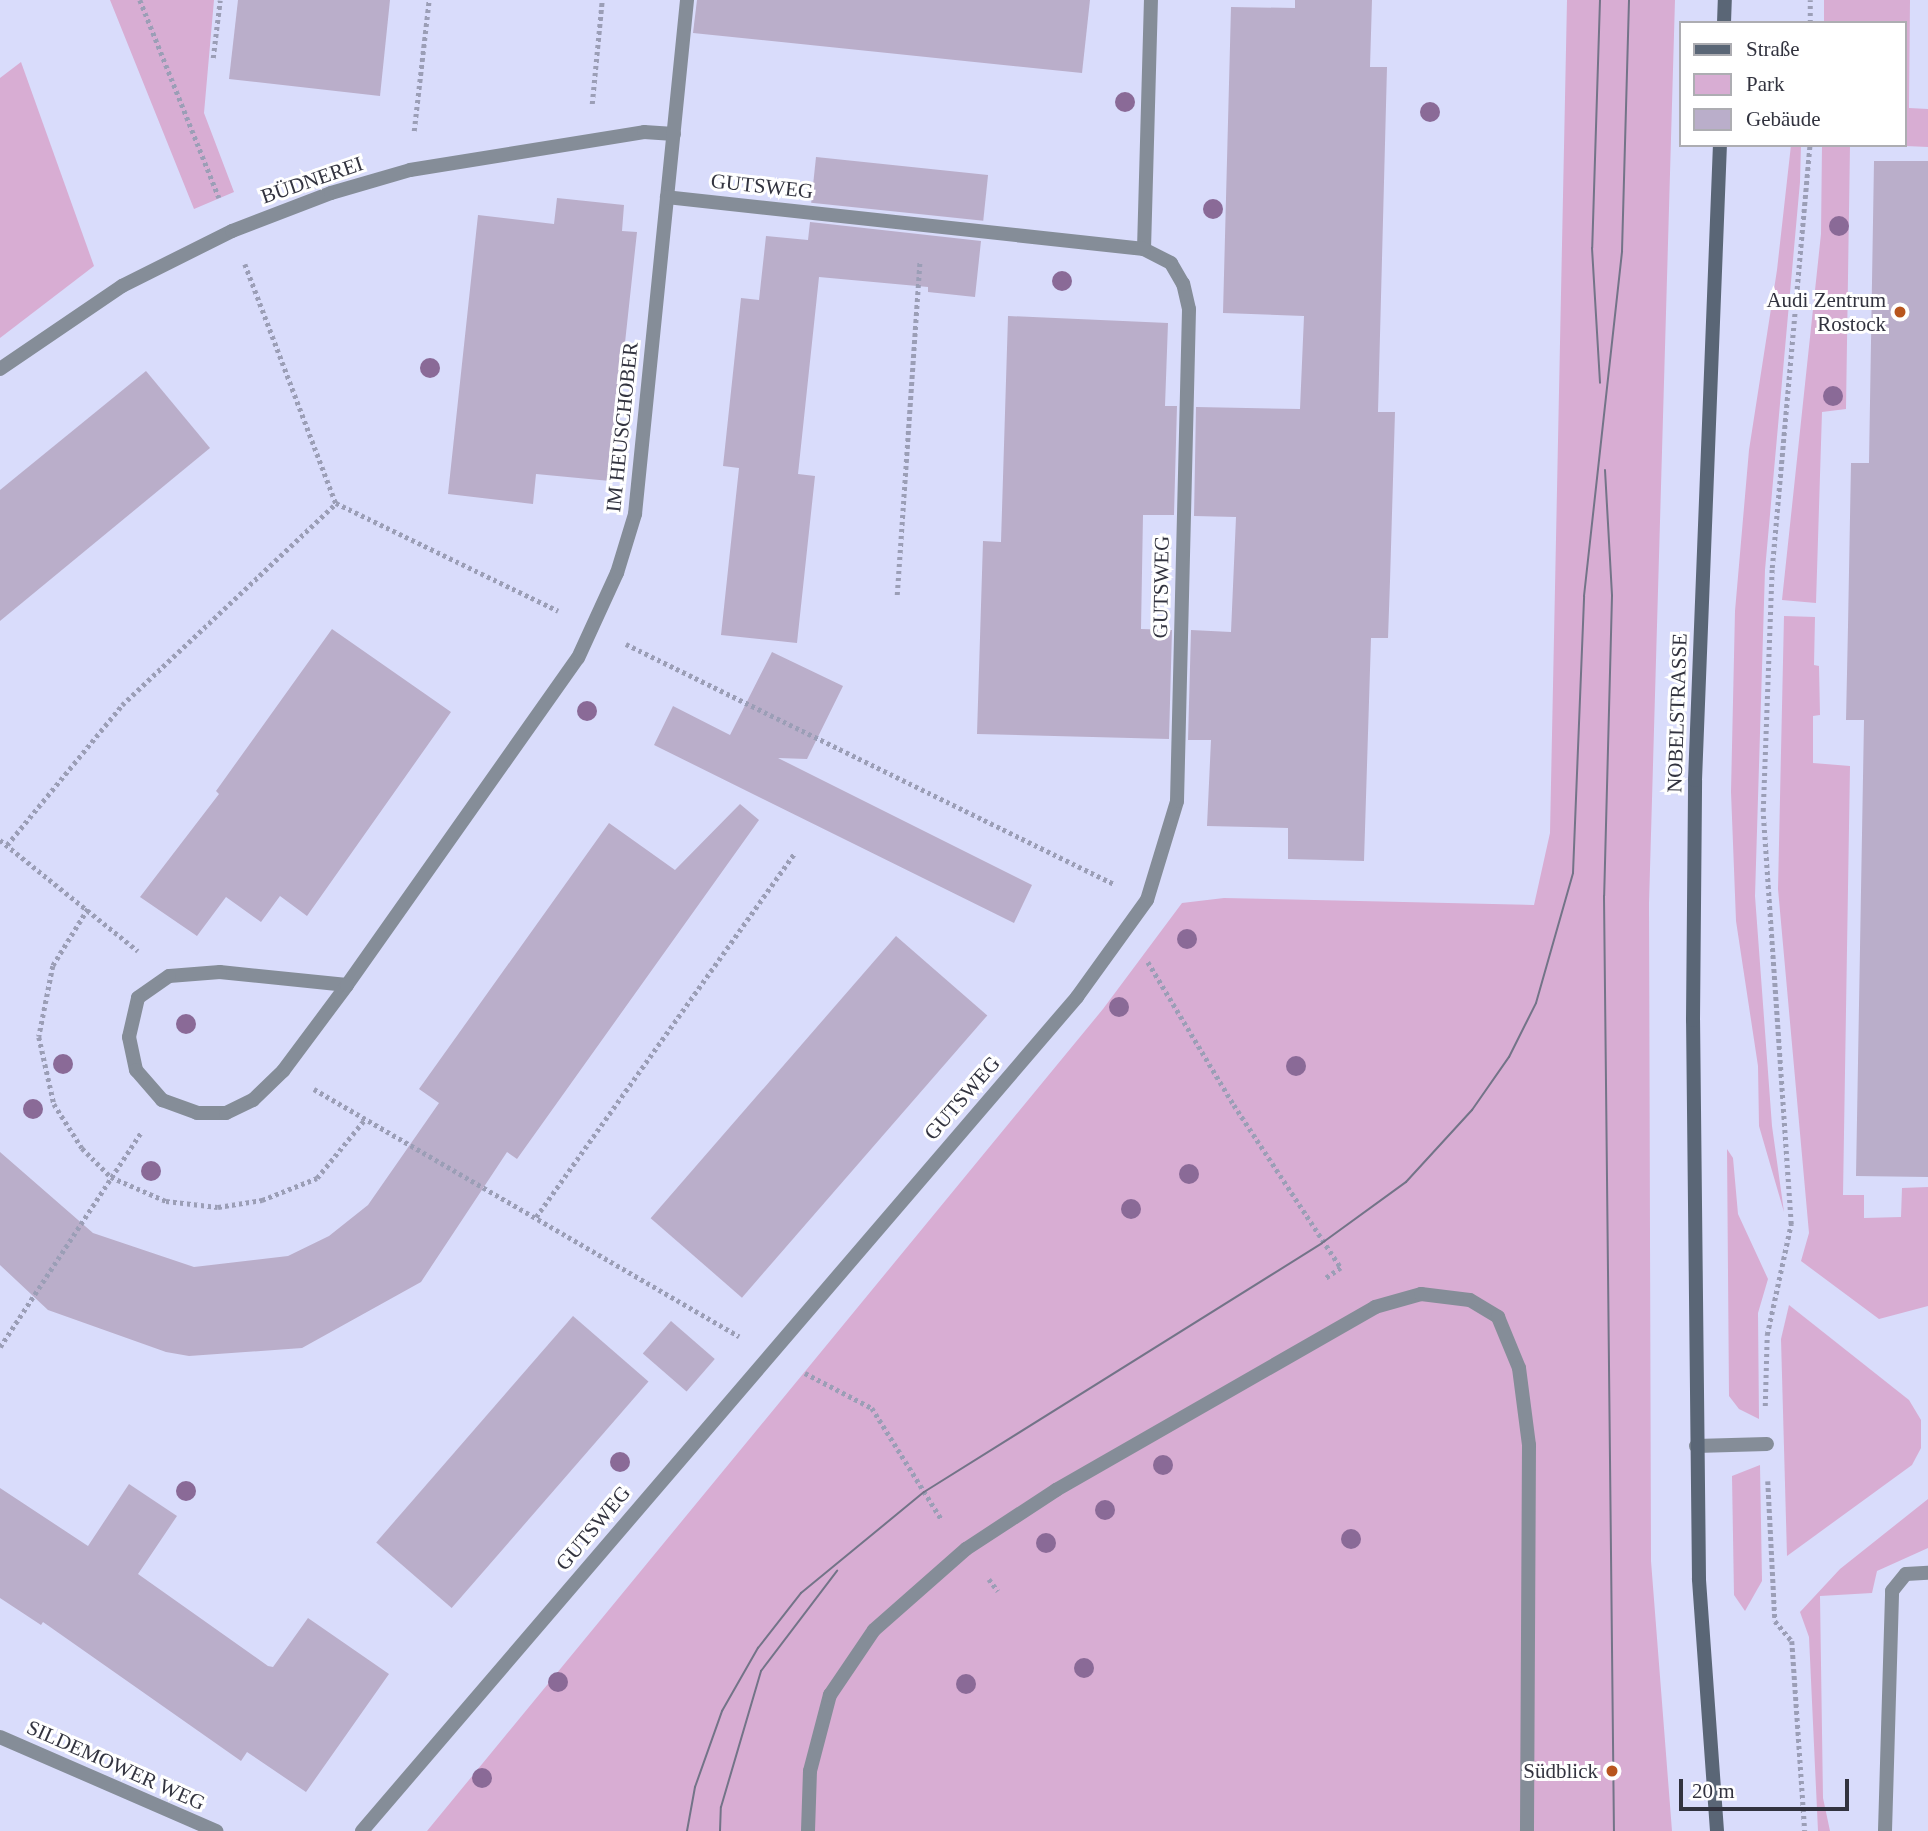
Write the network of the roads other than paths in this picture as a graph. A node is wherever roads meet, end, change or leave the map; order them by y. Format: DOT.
graph roads {
  1 [pos="687,0"];
  2 [pos="1151,0"];
  3 [pos="1725,0"];
  4 [pos="1724,21"];
  5 [pos="674,134"];
  6 [pos="1720,147"];
  7 [pos="667,197"];
  8 [pos="1144,249"];
  9 [pos="0,369"];
  10 [pos="346,985"];
  11 [pos="1767,1444"];
  12 [pos="1696,1446"];
  13 [pos="1928,1573"];
  14 [pos="0,1737"];
  15 [pos="216,1831"];
  16 [pos="362,1831"];
  17 [pos="808,1831"];
  18 [pos="1527,1831"];
  19 [pos="1717,1831"];
  20 [pos="1885,1831"];
  1 -- 5 [label="street, IM HEUSCHOBER"];
  2 -- 8 [label="street"];
  3 -- 4 [label="main road"];
  5 -- 7 [label="street, IM HEUSCHOBER"];
  5 -- 9 [label="street, BÜDNEREI"];
  6 -- 12 [label="main road, NOBELSTRASSE"];
  7 -- 8 [label="street, GUTSWEG"];
  7 -- 10 [label="street, IM HEUSCHOBER"];
  8 -- 16 [label="street, GUTSWEG"];
  10 -- 10 [label="street, IM HEUSCHOBER"];
  11 -- 12 [label="street"];
  12 -- 19 [label="main road, NOBELSTRASSE"];
  13 -- 20 [label="street"];
  14 -- 15 [label="street, SILDEMOWER WEG"];
  17 -- 18 [label="street"];
}
